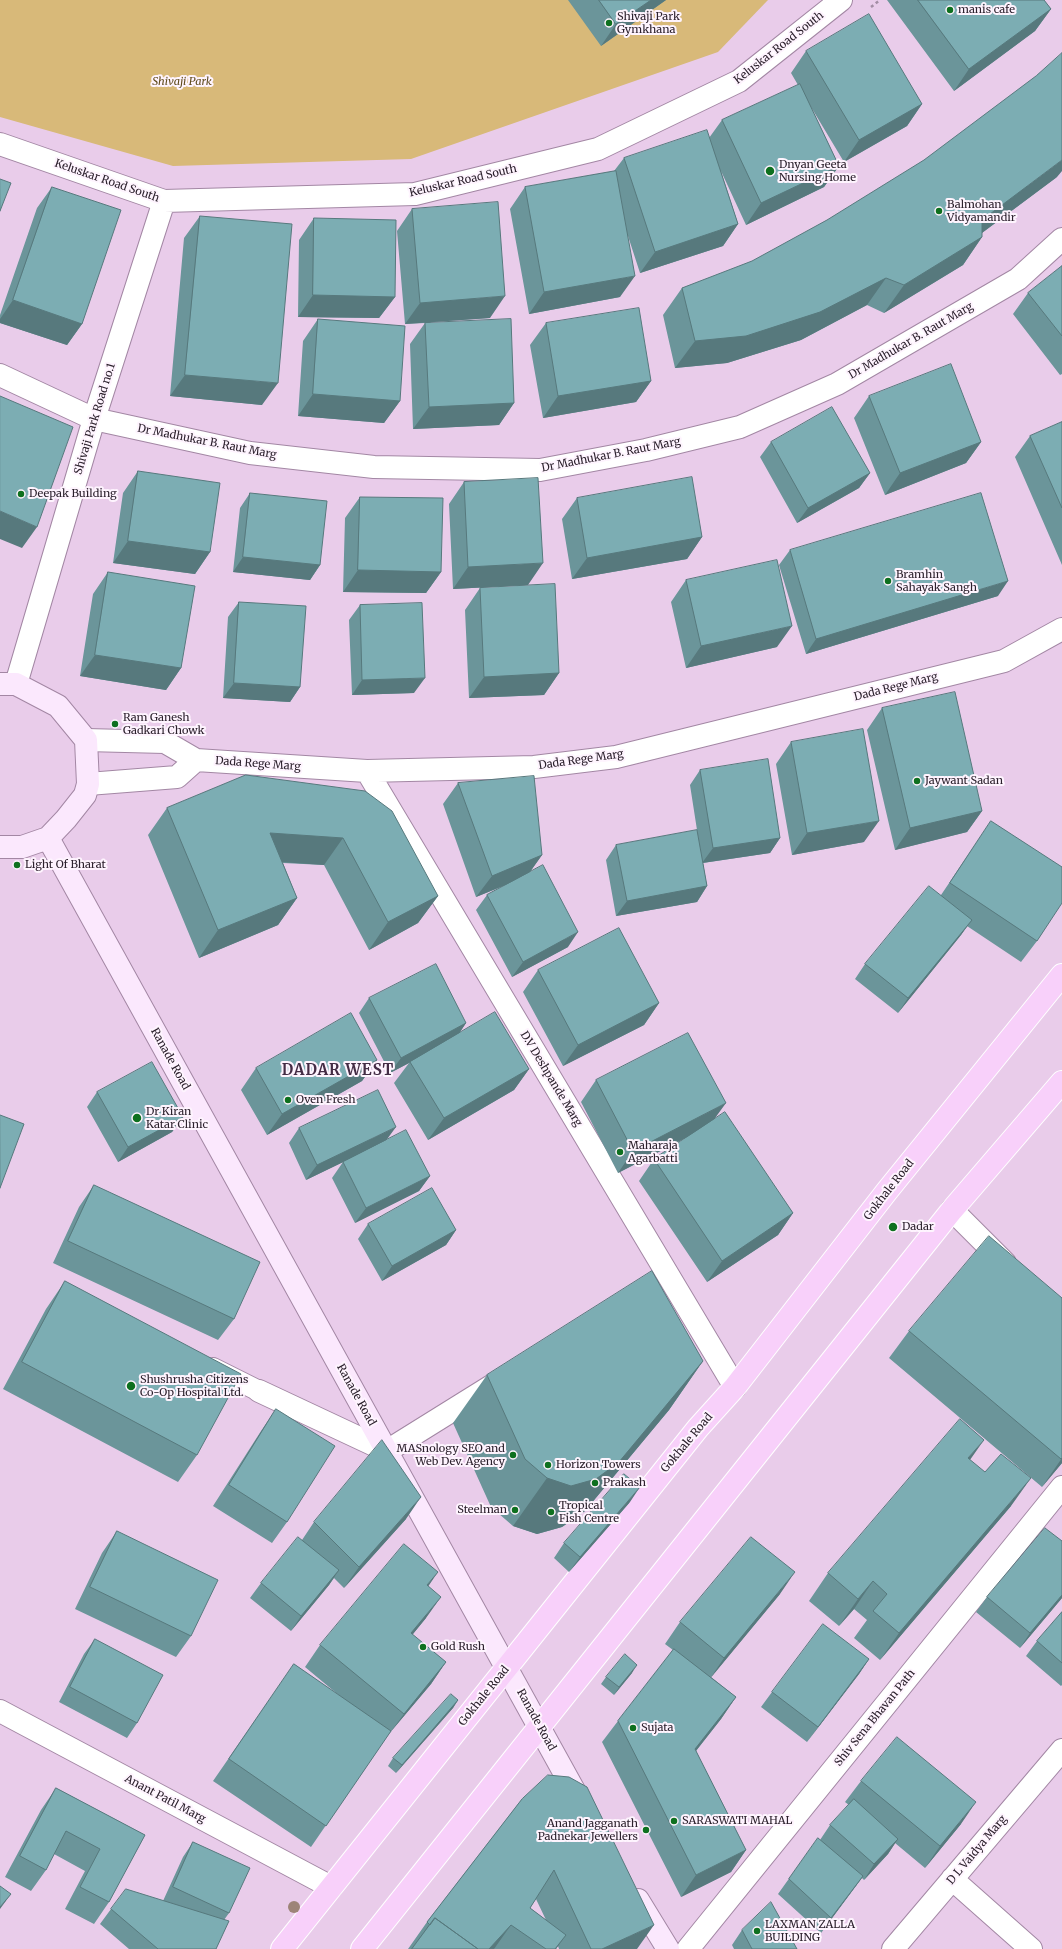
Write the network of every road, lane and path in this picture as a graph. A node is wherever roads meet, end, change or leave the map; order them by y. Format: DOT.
graph roads {
  1 [pos="841,0"];
  2 [pos="0,144"];
  3 [pos="164,201"];
  4 [pos="1062,239"];
  5 [pos="0,375"];
  6 [pos="94,419"];
  7 [pos="1062,630"];
  8 [pos="8,684"];
  9 [pos="86,740"];
  10 [pos="196,760"];
  11 [pos="367,771"];
  12 [pos="88,784"];
  13 [pos="48,838"];
  14 [pos="0,847"];
  15 [pos="1062,975"];
  16 [pos="1062,1082"];
  17 [pos="952,1210"];
  18 [pos="668,1275"];
  19 [pos="1018,1276"];
  20 [pos="648,1288"];
  21 [pos="197,1359"];
  22 [pos="508,1376"];
  23 [pos="735,1387"];
  24 [pos="258,1391"];
  25 [pos="387,1451"];
  26 [pos="1062,1487"];
  27 [pos="506,1667"];
  28 [pos="0,1711"];
  29 [pos="539,1727"];
  30 [pos="1062,1750"];
  31 [pos="590,1821"];
  32 [pos="952,1879"];
  33 [pos="626,1881"];
  34 [pos="331,1887"];
  35 [pos="282,1949"];
  36 [pos="362,1949"];
  37 [pos="668,1949"];
  38 [pos="688,1949"];
  39 [pos="893,1949"];
  40 [pos="1031,1949"];
  1 -- 3 [label="street, Keluskar Road South"];
  2 -- 3 [label="street, Keluskar Road South"];
  3 -- 6 [label="street, Shivaji Park Road no.1"];
  4 -- 6 [label="street, Dr Madhukar B. Raut Marg"];
  5 -- 6 [label="street, Dr Madhukar B. Raut Marg"];
  6 -- 8 [label="street, Shivaji Park Road no.1"];
  7 -- 11 [label="street, Dada Rege Marg"];
  8 -- 9 [label="street"];
  9 -- 10 [label="street"];
  9 -- 12 [label="street"];
  10 -- 11 [label="street, Dada Rege Marg"];
  10 -- 12 [label="street"];
  11 -- 18 [label="street, D.V Deshpande Marg"];
  12 -- 13 [label="street"];
  13 -- 14 [label="street"];
  13 -- 25 [label="street, Ranade Road"];
  15 -- 23 [label="main road, Gokhale Road"];
  16 -- 17 [label="main road"];
  17 -- 19 [label="street"];
  17 -- 29 [label="main road"];
  18 -- 20 [label="street"];
  18 -- 23 [label="street, D.V Deshpande Marg"];
  21 -- 24 [label="lane"];
  22 -- 25 [label="street"];
  23 -- 27 [label="main road, Gokhale Road"];
  24 -- 25 [label="street"];
  25 -- 27 [label="street, Ranade Road"];
  26 -- 38 [label="street, Shiv Sena Bhavan Path"];
  27 -- 29 [label="street, Ranade Road"];
  27 -- 34 [label="main road, Gokhale Road"];
  28 -- 34 [label="street, Anant Patil Marg"];
  29 -- 31 [label="street, Ranade Road"];
  29 -- 36 [label="main road"];
  30 -- 32 [label="street, D L Vaidya Marg"];
  32 -- 39 [label="street, D L Vaidya Marg"];
  32 -- 40 [label="street"];
  33 -- 37 [label="street"];
  34 -- 35 [label="main road, Gokhale Road"];
}
